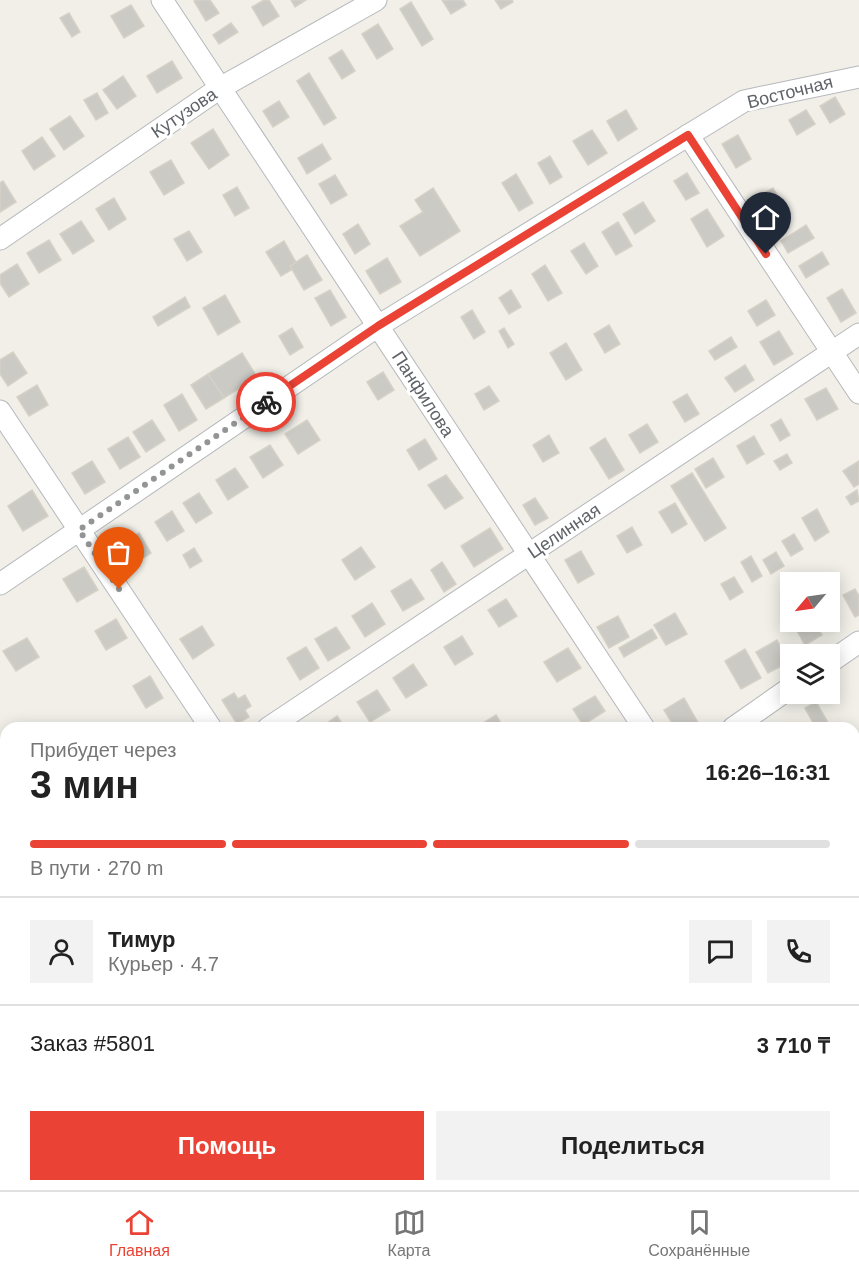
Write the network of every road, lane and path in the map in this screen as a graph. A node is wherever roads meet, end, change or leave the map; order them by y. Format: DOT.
graph roads {
  1 [pos="162,0"];
  2 [pos="376,0"];
  3 [pos="859,77"];
  4 [pos="220,88"];
  5 [pos="688,135"];
  6 [pos="0,239"];
  7 [pos="378,326"];
  8 [pos="859,334"];
  9 [pos="832,352"];
  10 [pos="859,393"];
  11 [pos="0,411"];
  12 [pos="79,530"];
  13 [pos="529,554"];
  14 [pos="0,584"];
  15 [pos="859,642"];
  16 [pos="840,655"];
  17 [pos="780,695"];
  18 [pos="207,722"];
  19 [pos="277,722"];
  20 [pos="640,722"];
  21 [pos="742,722"];
  1 -- 4 [label="street, Панфилова"];
  2 -- 4 [label="street, Кутузова"];
  3 -- 5 [label="street, Восточная"];
  4 -- 6 [label="street, Кутузова"];
  4 -- 7 [label="street, Панфилова"];
  5 -- 7 [label="street, Восточная"];
  5 -- 9 [label="street"];
  7 -- 12 [label="street, Восточная"];
  7 -- 13 [label="street, Панфилова"];
  8 -- 9 [label="street, Целинная"];
  9 -- 10 [label="street"];
  9 -- 13 [label="street, Целинная"];
  11 -- 12 [label="street"];
  12 -- 14 [label="street, Восточная"];
  12 -- 18 [label="street"];
  13 -- 19 [label="street, Целинная"];
  13 -- 20 [label="street, Панфилова"];
  15 -- 16 [label="street"];
  17 -- 21 [label="street"];
}
